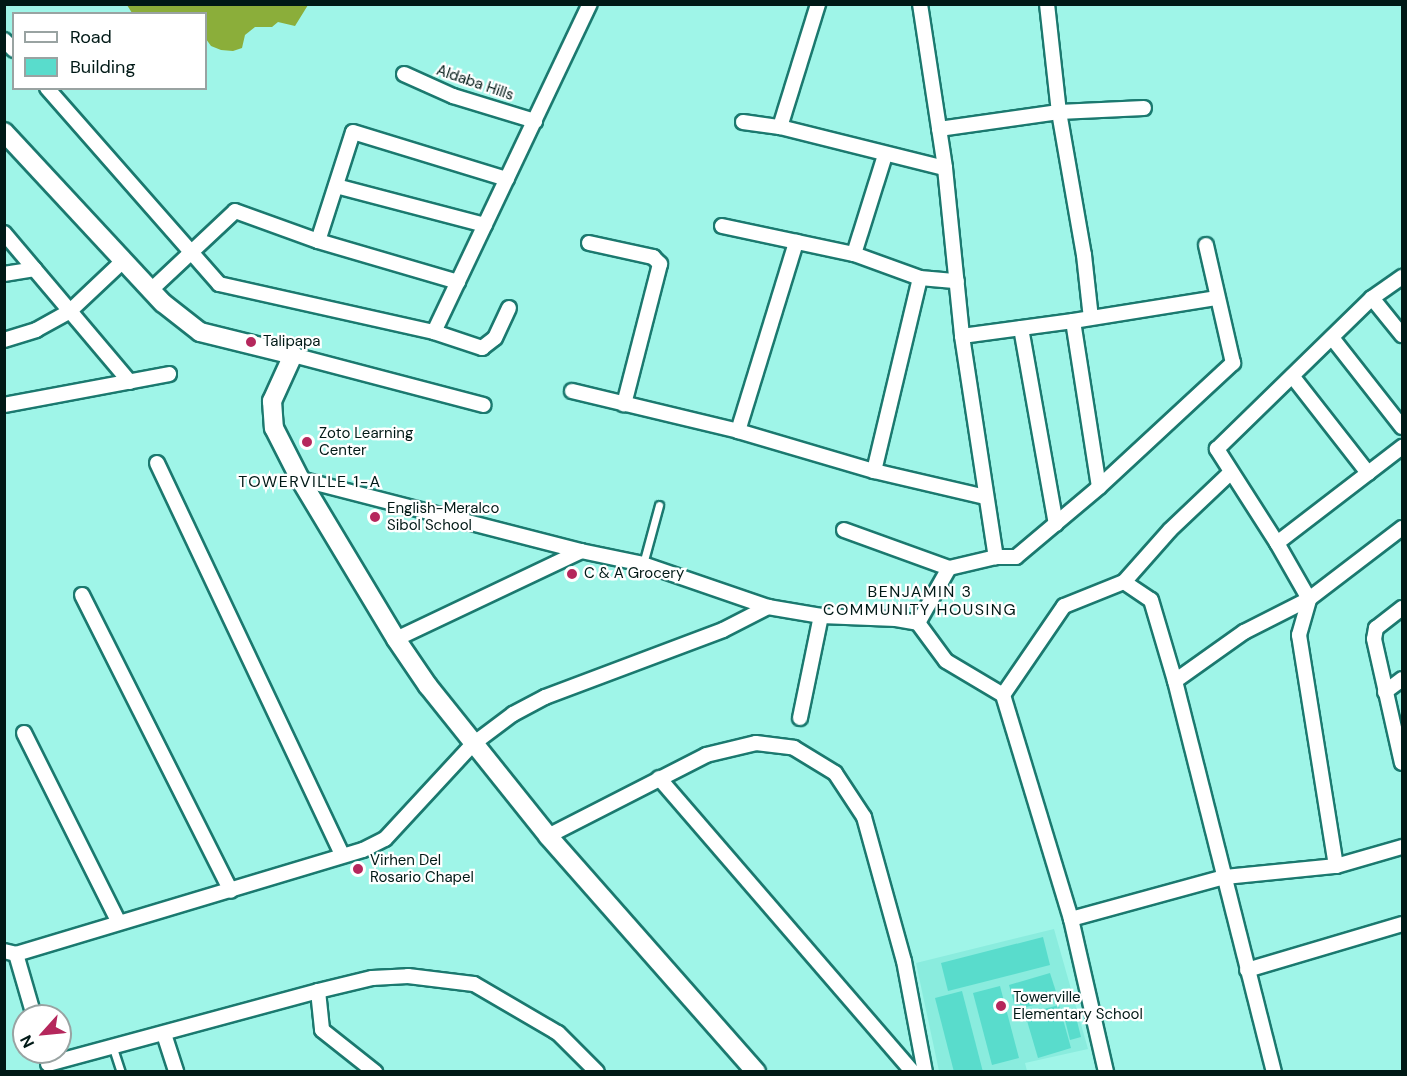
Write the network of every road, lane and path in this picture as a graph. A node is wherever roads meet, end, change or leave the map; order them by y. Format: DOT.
graph roads {
  1 [pos="590,4"];
  2 [pos="818,4"];
  3 [pos="920,4"];
  4 [pos="1047,4"];
  5 [pos="404,74"];
  6 [pos="50,90"];
  7 [pos="1144,108"];
  8 [pos="1059,112"];
  9 [pos="535,121"];
  10 [pos="743,122"];
  11 [pos="780,127"];
  12 [pos="939,129"];
  13 [pos="4,132"];
  14 [pos="885,155"];
  15 [pos="945,168"];
  16 [pos="507,179"];
  17 [pos="336,186"];
  18 [pos="485,225"];
  19 [pos="722,226"];
  20 [pos="4,233"];
  21 [pos="318,241"];
  22 [pos="796,242"];
  23 [pos="589,243"];
  24 [pos="1206,245"];
  25 [pos="191,251"];
  26 [pos="854,254"];
  27 [pos="123,261"];
  28 [pos="35,269"];
  29 [pos="4,274"];
  30 [pos="1402,277"];
  31 [pos="920,278"];
  32 [pos="957,281"];
  33 [pos="458,282"];
  34 [pos="151,290"];
  35 [pos="1217,298"];
  36 [pos="1372,298"];
  37 [pos="509,308"];
  38 [pos="70,311"];
  39 [pos="1091,318"];
  40 [pos="1073,321"];
  41 [pos="1021,328"];
  42 [pos="434,332"];
  43 [pos="1402,335"];
  44 [pos="962,336"];
  45 [pos="1333,339"];
  46 [pos="4,340"];
  47 [pos="293,355"];
  48 [pos="169,374"];
  49 [pos="1293,377"];
  50 [pos="130,382"];
  51 [pos="572,392"];
  52 [pos="624,404"];
  53 [pos="4,405"];
  54 [pos="484,405"];
  55 [pos="1402,427"];
  56 [pos="738,431"];
  57 [pos="1402,447"];
  58 [pos="157,463"];
  59 [pos="874,471"];
  60 [pos="1230,473"];
  61 [pos="1368,473"];
  62 [pos="300,479"];
  63 [pos="1100,487"];
  64 [pos="986,497"];
  65 [pos="659,505"];
  66 [pos="1056,524"];
  67 [pos="1402,528"];
  68 [pos="844,530"];
  69 [pos="1277,543"];
  70 [pos="581,551"];
  71 [pos="996,557"];
  72 [pos="643,564"];
  73 [pos="949,567"];
  74 [pos="1124,582"];
  75 [pos="82,595"];
  76 [pos="1309,599"];
  77 [pos="768,607"];
  78 [pos="1402,608"];
  79 [pos="821,616"];
  80 [pos="918,623"];
  81 [pos="396,639"];
  82 [pos="1402,679"];
  83 [pos="1175,681"];
  84 [pos="1385,692"];
  85 [pos="1003,694"];
  86 [pos="800,718"];
  87 [pos="24,733"];
  88 [pos="1400,742"];
  89 [pos="473,744"];
  90 [pos="1402,763"];
  91 [pos="659,778"];
  92 [pos="548,836"];
  93 [pos="1402,847"];
  94 [pos="342,855"];
  95 [pos="1336,866"];
  96 [pos="1225,877"];
  97 [pos="231,891"];
  98 [pos="1071,919"];
  99 [pos="119,923"];
  100 [pos="1402,924"];
  101 [pos="10,952"];
  102 [pos="1247,970"];
  103 [pos="318,991"];
  104 [pos="30,1004"];
  105 [pos="164,1034"];
  106 [pos="113,1048"];
  107 [pos="72,1057"];
  108 [pos="121,1071"];
  109 [pos="176,1071"];
  110 [pos="375,1071"];
  111 [pos="597,1071"];
  112 [pos="756,1071"];
  113 [pos="913,1071"];
  114 [pos="926,1071"];
  115 [pos="1106,1071"];
  116 [pos="1274,1071"];
  1 -- 9 [label="street"];
  2 -- 11 [label="street"];
  3 -- 12 [label="street"];
  4 -- 8 [label="street"];
  5 -- 9 [label="street, Aldaba Hills"];
  6 -- 25 [label="street"];
  7 -- 8 [label="street"];
  8 -- 12 [label="street"];
  8 -- 39 [label="street"];
  9 -- 16 [label="street"];
  10 -- 11 [label="street"];
  11 -- 14 [label="street"];
  12 -- 15 [label="street"];
  13 -- 27 [label="street"];
  14 -- 15 [label="street"];
  14 -- 26 [label="street"];
  15 -- 32 [label="street"];
  16 -- 17 [label="street"];
  16 -- 18 [label="street"];
  17 -- 18 [label="street"];
  17 -- 21 [label="street"];
  18 -- 33 [label="street"];
  19 -- 22 [label="street"];
  20 -- 28 [label="street"];
  21 -- 25 [label="street"];
  21 -- 33 [label="street"];
  22 -- 26 [label="street"];
  22 -- 56 [label="street"];
  23 -- 52 [label="street"];
  24 -- 35 [label="street"];
  25 -- 34 [label="street"];
  25 -- 42 [label="street"];
  26 -- 31 [label="street"];
  27 -- 34 [label="street"];
  27 -- 38 [label="street"];
  28 -- 29 [label="street"];
  28 -- 38 [label="street"];
  30 -- 36 [label="street"];
  31 -- 32 [label="street"];
  31 -- 59 [label="street"];
  32 -- 44 [label="street"];
  33 -- 42 [label="street"];
  34 -- 47 [label="street"];
  35 -- 39 [label="street"];
  35 -- 63 [label="street"];
  36 -- 43 [label="street"];
  36 -- 45 [label="street"];
  37 -- 42 [label="street"];
  38 -- 46 [label="street"];
  38 -- 50 [label="street"];
  39 -- 40 [label="street"];
  40 -- 41 [label="street"];
  40 -- 63 [label="street"];
  41 -- 44 [label="street"];
  41 -- 66 [label="street"];
  44 -- 64 [label="street"];
  45 -- 49 [label="street"];
  45 -- 55 [label="street"];
  47 -- 54 [label="street"];
  47 -- 62 [label="street"];
  48 -- 50 [label="street"];
  49 -- 60 [label="street"];
  49 -- 61 [label="street"];
  50 -- 53 [label="street"];
  51 -- 52 [label="street"];
  52 -- 56 [label="street"];
  56 -- 59 [label="street"];
  57 -- 61 [label="street"];
  58 -- 94 [label="street"];
  59 -- 64 [label="street"];
  60 -- 69 [label="street"];
  60 -- 74 [label="street"];
  61 -- 69 [label="street"];
  62 -- 70 [label="street"];
  62 -- 81 [label="street"];
  63 -- 66 [label="street"];
  64 -- 71 [label="street"];
  65 -- 72 [label="lane"];
  66 -- 71 [label="street"];
  67 -- 76 [label="street"];
  68 -- 73 [label="street"];
  69 -- 76 [label="street"];
  70 -- 72 [label="street"];
  70 -- 81 [label="street"];
  71 -- 73 [label="street"];
  72 -- 77 [label="street"];
  73 -- 80 [label="street"];
  74 -- 83 [label="street"];
  74 -- 85 [label="street"];
  75 -- 97 [label="street"];
  76 -- 83 [label="street"];
  76 -- 95 [label="street"];
  77 -- 79 [label="street"];
  77 -- 89 [label="street"];
  78 -- 84 [label="street"];
  79 -- 80 [label="street"];
  79 -- 86 [label="street"];
  80 -- 85 [label="street"];
  81 -- 89 [label="street"];
  82 -- 84 [label="street"];
  83 -- 96 [label="street"];
  84 -- 88 [label="street"];
  85 -- 98 [label="street"];
  87 -- 99 [label="street"];
  88 -- 90 [label="street"];
  89 -- 92 [label="street"];
  89 -- 94 [label="street"];
  91 -- 92 [label="street"];
  91 -- 113 [label="street"];
  91 -- 114 [label="street"];
  92 -- 112 [label="street"];
  93 -- 95 [label="street"];
  94 -- 97 [label="street"];
  95 -- 96 [label="street"];
  96 -- 98 [label="street"];
  96 -- 102 [label="street"];
  97 -- 99 [label="street"];
  98 -- 115 [label="street"];
  99 -- 101 [label="street"];
  100 -- 102 [label="street"];
  101 -- 104 [label="street"];
  102 -- 116 [label="street"];
  103 -- 105 [label="street"];
  103 -- 110 [label="street"];
  103 -- 111 [label="street"];
  105 -- 106 [label="street"];
  105 -- 109 [label="street"];
  106 -- 107 [label="street"];
  106 -- 108 [label="lane"];
}
